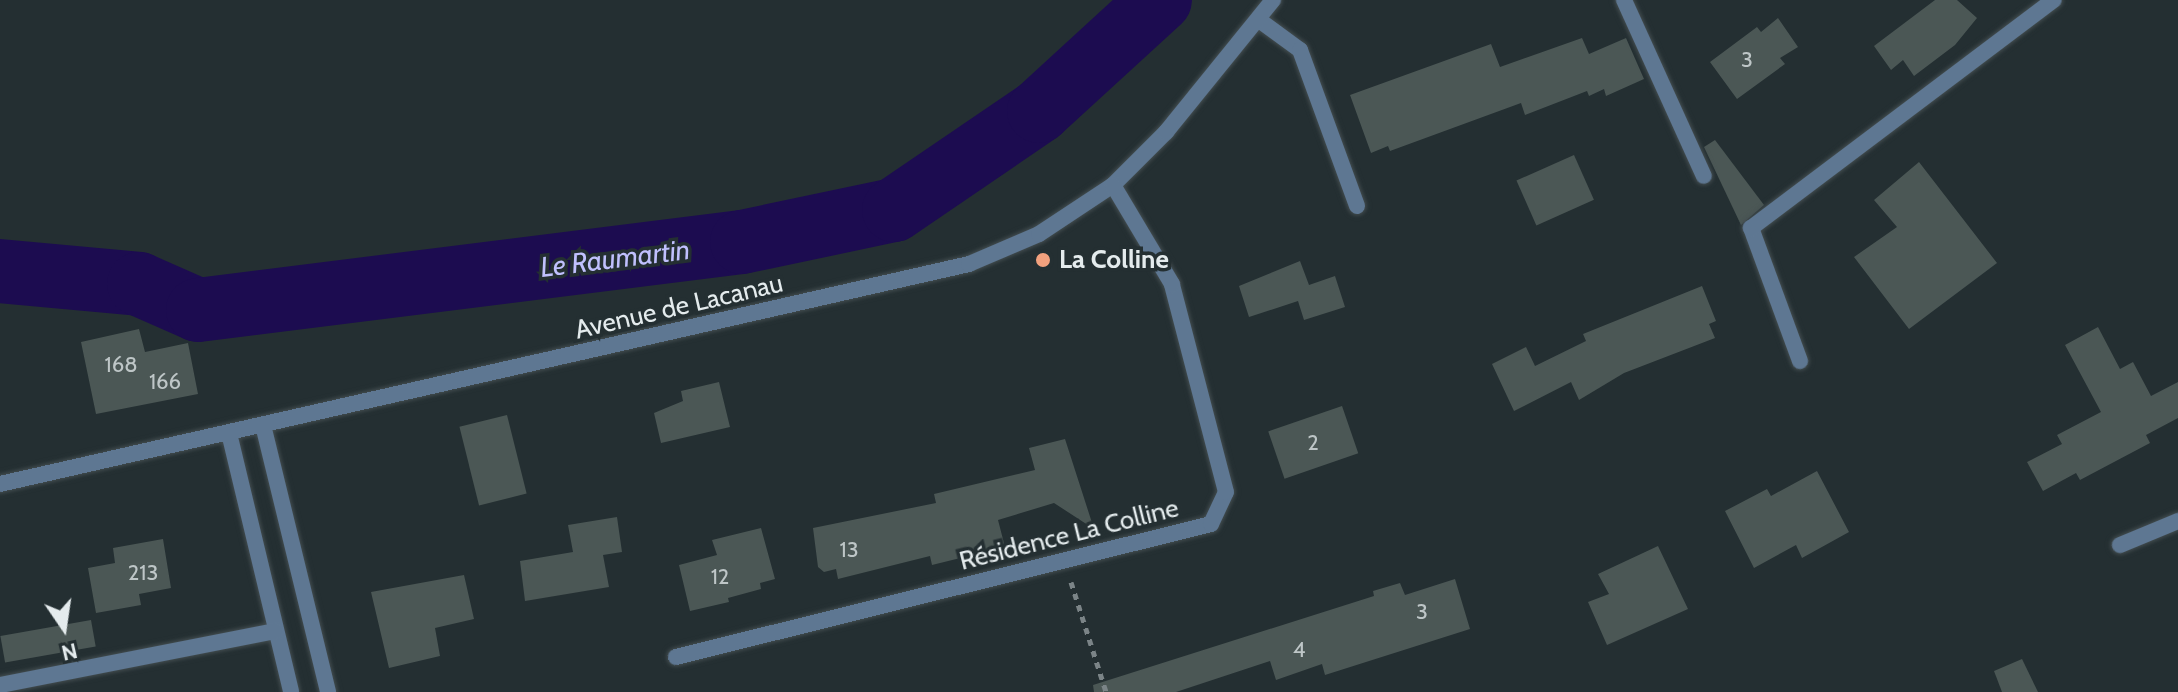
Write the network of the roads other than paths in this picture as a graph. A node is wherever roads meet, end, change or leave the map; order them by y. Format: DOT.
graph roads {
  1 [pos="1273,0"];
  2 [pos="1624,0"];
  3 [pos="2054,0"];
  4 [pos="1259,20"];
  5 [pos="1704,176"];
  6 [pos="1113,185"];
  7 [pos="1357,206"];
  8 [pos="1800,361"];
  9 [pos="263,425"];
  10 [pos="229,433"];
  11 [pos="0,484"];
  12 [pos="2178,521"];
  13 [pos="2120,545"];
  14 [pos="276,631"];
  15 [pos="676,657"];
  16 [pos="0,685"];
  17 [pos="291,692"];
  18 [pos="328,692"];
  1 -- 4 [label="street, Avenue de Lacanau"];
  2 -- 5 [label="street"];
  3 -- 8 [label="street"];
  4 -- 6 [label="street, Avenue de Lacanau"];
  4 -- 7 [label="street"];
  6 -- 9 [label="street, Avenue de Lacanau"];
  6 -- 15 [label="street, Résidence La Colline"];
  9 -- 10 [label="street, Avenue de Lacanau"];
  9 -- 18 [label="street"];
  10 -- 11 [label="street, Avenue de Lacanau"];
  10 -- 14 [label="street"];
  12 -- 13 [label="street"];
  14 -- 16 [label="street"];
  14 -- 17 [label="street"];
}
